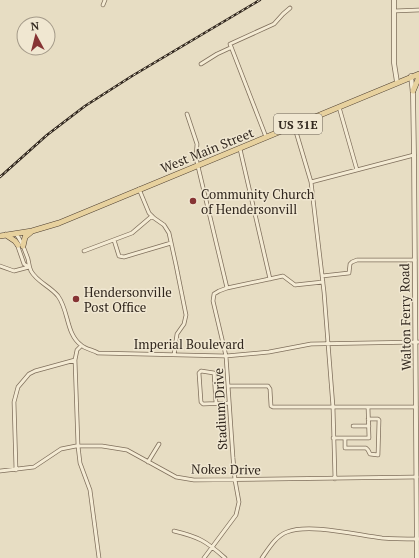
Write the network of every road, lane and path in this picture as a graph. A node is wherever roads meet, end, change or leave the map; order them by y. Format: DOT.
graph roads {
  1 [pos="105,0"];
  2 [pos="394,0"];
  3 [pos="103,5"];
  4 [pos="290,8"];
  5 [pos="419,10"];
  6 [pos="394,12"];
  7 [pos="230,48"];
  8 [pos="201,64"];
  9 [pos="419,75"];
  10 [pos="411,76"];
  11 [pos="397,82"];
  12 [pos="413,91"];
  13 [pos="339,107"];
  14 [pos="187,114"];
  15 [pos="294,125"];
  16 [pos="266,137"];
  17 [pos="240,149"];
  18 [pos="414,155"];
  19 [pos="199,166"];
  20 [pos="356,170"];
  21 [pos="311,182"];
  22 [pos="139,190"];
  23 [pos="152,216"];
  24 [pos="417,223"];
  25 [pos="32,231"];
  26 [pos="16,234"];
  27 [pos="6,235"];
  28 [pos="0,236"];
  29 [pos="114,240"];
  30 [pos="171,243"];
  31 [pos="20,245"];
  32 [pos="84,251"];
  33 [pos="415,260"];
  34 [pos="0,266"];
  35 [pos="29,267"];
  36 [pos="322,276"];
  37 [pos="417,277"];
  38 [pos="270,279"];
  39 [pos="323,282"];
  40 [pos="228,288"];
  41 [pos="417,300"];
  42 [pos="417,323"];
  43 [pos="417,342"];
  44 [pos="327,343"];
  45 [pos="81,346"];
  46 [pos="174,355"];
  47 [pos="226,356"];
  48 [pos="75,360"];
  49 [pos="417,384"];
  50 [pos="229,386"];
  51 [pos="216,403"];
  52 [pos="229,403"];
  53 [pos="333,407"];
  54 [pos="368,407"];
  55 [pos="416,407"];
  56 [pos="368,418"];
  57 [pos="353,426"];
  58 [pos="369,426"];
  59 [pos="333,438"];
  60 [pos="345,438"];
  61 [pos="159,444"];
  62 [pos="78,446"];
  63 [pos="148,462"];
  64 [pos="16,470"];
  65 [pos="0,471"];
  66 [pos="416,477"];
  67 [pos="334,479"];
  68 [pos="234,480"];
  69 [pos="174,531"];
  70 [pos="418,539"];
  71 [pos="212,546"];
  72 [pos="99,558"];
  73 [pos="204,558"];
  74 [pos="225,558"];
  75 [pos="262,558"];
  76 [pos="417,558"];
  1 -- 3 [label="street"];
  2 -- 6 [label="street"];
  4 -- 7 [label="street"];
  5 -- 6 [label="street"];
  6 -- 11 [label="street"];
  7 -- 8 [label="street"];
  7 -- 16 [label="street"];
  9 -- 10 [label="main road, West Main Street / US 31E"];
  9 -- 12 [label="main road"];
  10 -- 11 [label="main road, West Main Street / US 31E"];
  10 -- 12 [label="street, Walton Ferry Road"];
  11 -- 13 [label="main road, West Main Street / US 31E"];
  12 -- 18 [label="street, Walton Ferry Road"];
  13 -- 15 [label="main road, West Main Street / US 31E"];
  13 -- 20 [label="street"];
  14 -- 19 [label="street"];
  15 -- 16 [label="main road, West Main Street / US 31E"];
  15 -- 21 [label="street"];
  16 -- 17 [label="main road, West Main Street / US 31E"];
  17 -- 19 [label="main road, West Main Street / US 31E"];
  17 -- 38 [label="street"];
  18 -- 20 [label="street"];
  18 -- 24 [label="street, Walton Ferry Road"];
  19 -- 22 [label="main road, West Main Street / US 31E"];
  19 -- 40 [label="street"];
  20 -- 21 [label="street"];
  21 -- 36 [label="street"];
  22 -- 23 [label="street"];
  22 -- 25 [label="main road, West Main Street / US 31E"];
  23 -- 29 [label="street"];
  23 -- 30 [label="street"];
  24 -- 33 [label="street, Walton Ferry Road"];
  25 -- 26 [label="main road, West Main Street / US 31E"];
  25 -- 31 [label="main road"];
  26 -- 27 [label="main road, West Main Street / US 31E"];
  26 -- 31 [label="street"];
  27 -- 28 [label="main road, West Main Street / US 31E"];
  27 -- 31 [label="main road"];
  29 -- 30 [label="street"];
  29 -- 32 [label="street"];
  30 -- 46 [label="street"];
  31 -- 35 [label="street"];
  33 -- 36 [label="street"];
  33 -- 37 [label="street, Walton Ferry Road"];
  34 -- 35 [label="street"];
  35 -- 45 [label="street"];
  36 -- 39 [label="street"];
  37 -- 41 [label="street, Walton Ferry Road"];
  38 -- 39 [label="street"];
  38 -- 40 [label="street"];
  39 -- 44 [label="street"];
  40 -- 47 [label="street, Stadium Drive"];
  41 -- 42 [label="street, Walton Ferry Road"];
  42 -- 43 [label="street, Walton Ferry Road"];
  43 -- 44 [label="street, Imperial Boulevard"];
  43 -- 49 [label="street, Walton Ferry Road"];
  44 -- 47 [label="street, Imperial Boulevard"];
  44 -- 53 [label="street"];
  45 -- 46 [label="street, Imperial Boulevard"];
  45 -- 48 [label="street"];
  46 -- 47 [label="street, Imperial Boulevard"];
  47 -- 50 [label="street, Stadium Drive"];
  48 -- 62 [label="street"];
  48 -- 64 [label="street"];
  49 -- 55 [label="street, Walton Ferry Road"];
  50 -- 52 [label="street, Stadium Drive"];
  50 -- 53 [label="street"];
  51 -- 51 [label="street"];
  51 -- 52 [label="street"];
  52 -- 68 [label="street, Stadium Drive"];
  53 -- 54 [label="street"];
  53 -- 59 [label="street"];
  54 -- 55 [label="street"];
  54 -- 56 [label="street"];
  55 -- 66 [label="street, Walton Ferry Road"];
  56 -- 58 [label="street"];
  56 -- 60 [label="street"];
  57 -- 58 [label="street"];
  58 -- 60 [label="street"];
  59 -- 60 [label="street"];
  59 -- 67 [label="street"];
  61 -- 63 [label="street"];
  62 -- 63 [label="street, Nokes Drive"];
  62 -- 64 [label="street, Nokes Drive"];
  62 -- 72 [label="street"];
  63 -- 68 [label="street, Nokes Drive"];
  64 -- 65 [label="street, Nokes Drive"];
  66 -- 67 [label="street, Nokes Drive"];
  66 -- 70 [label="street, Walton Ferry Road"];
  67 -- 68 [label="street, Nokes Drive"];
  68 -- 71 [label="street, Stadium Drive"];
  69 -- 71 [label="street"];
  70 -- 75 [label="street"];
  70 -- 76 [label="street, Walton Ferry Road"];
  71 -- 73 [label="street, Stadium Drive"];
  71 -- 74 [label="street"];
}
